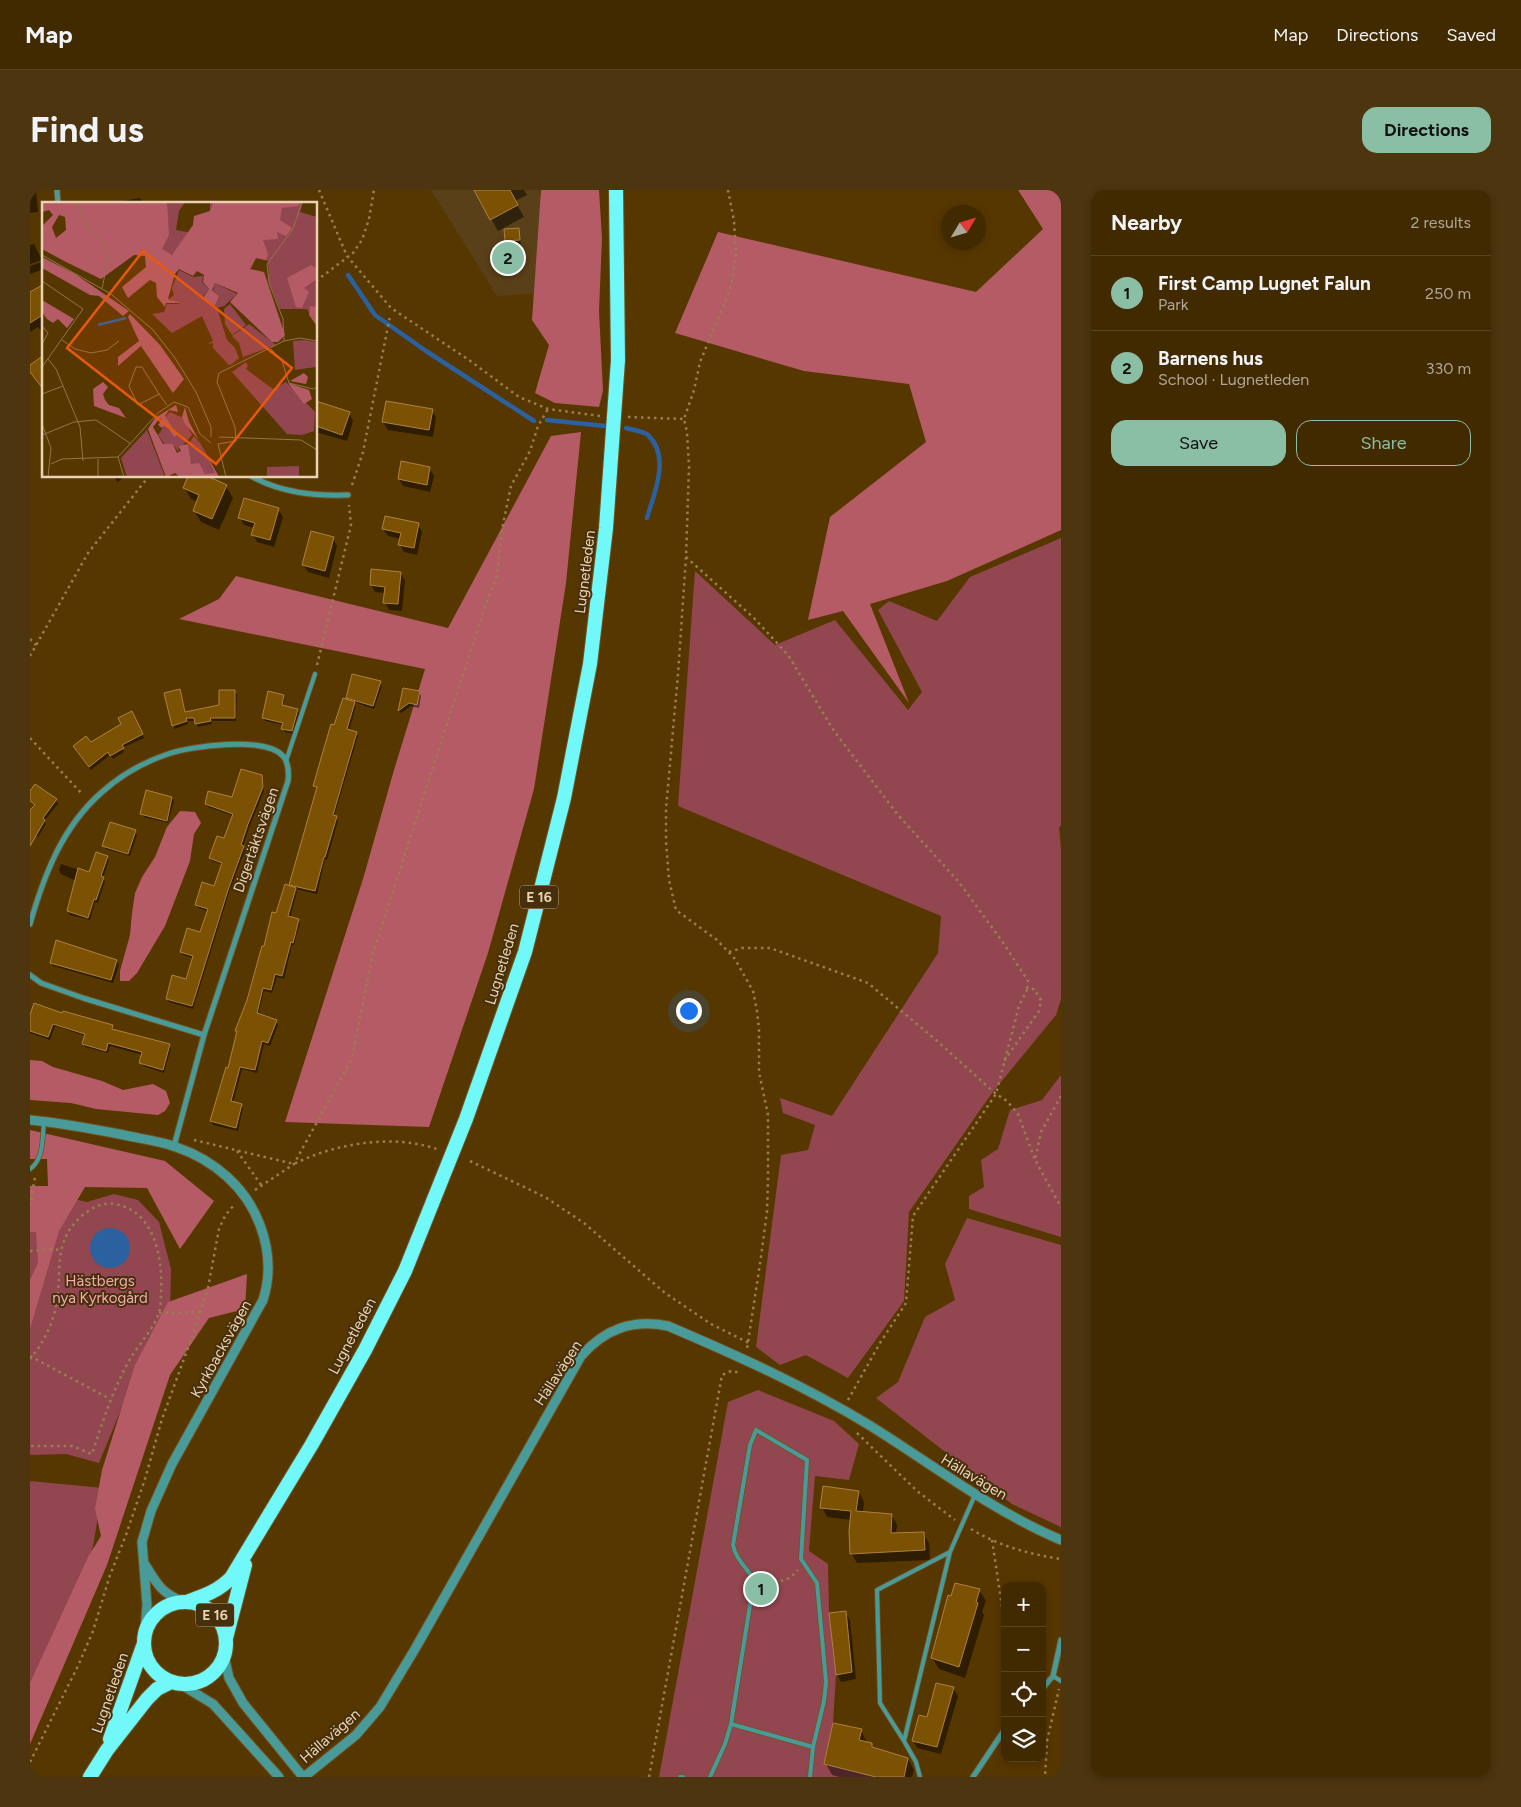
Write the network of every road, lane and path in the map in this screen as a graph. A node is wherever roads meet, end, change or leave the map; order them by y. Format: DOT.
graph roads {
  1 [pos="318,190"];
  2 [pos="374,190"];
  3 [pos="616,190"];
  4 [pos="728,190"];
  5 [pos="347,256"];
  6 [pos="318,279"];
  7 [pos="390,316"];
  8 [pos="548,410"];
  9 [pos="604,416"];
  10 [pos="624,417"];
  11 [pos="684,419"];
  12 [pos="147,478"];
  13 [pos="255,478"];
  14 [pos="348,495"];
  15 [pos="686,557"];
  16 [pos="30,640"];
  17 [pos="36,645"];
  18 [pos="30,656"];
  19 [pos="315,674"];
  20 [pos="30,738"];
  21 [pos="286,761"];
  22 [pos="91,804"];
  23 [pos="30,924"];
  24 [pos="729,952"];
  25 [pos="30,975"];
  26 [pos="1027,990"];
  27 [pos="204,1035"];
  28 [pos="1004,1062"];
  29 [pos="996,1094"];
  30 [pos="1061,1096"];
  31 [pos="30,1120"];
  32 [pos="44,1121"];
  33 [pos="177,1136"];
  34 [pos="174,1146"];
  35 [pos="237,1149"];
  36 [pos="437,1149"];
  37 [pos="1035,1160"];
  38 [pos="470,1161"];
  39 [pos="37,1163"];
  40 [pos="294,1164"];
  41 [pos="30,1169"];
  42 [pos="262,1186"];
  43 [pos="245,1198"];
  44 [pos="30,1206"];
  45 [pos="1061,1207"];
  46 [pos="60,1250"];
  47 [pos="30,1251"];
  48 [pos="200,1312"];
  49 [pos="159,1314"];
  50 [pos="31,1357"];
  51 [pos="739,1372"];
  52 [pos="110,1399"];
  53 [pos="842,1410"];
  54 [pos="854,1430"];
  55 [pos="30,1446"];
  56 [pos="975,1495"];
  57 [pos="962,1523"];
  58 [pos="992,1540"];
  59 [pos="1061,1540"];
  60 [pos="251,1547"];
  61 [pos="950,1552"];
  62 [pos="1061,1559"];
  63 [pos="142,1560"];
  64 [pos="803,1562"];
  65 [pos="747,1568"];
  66 [pos="185,1601"];
  67 [pos="1004,1627"];
  68 [pos="145,1630"];
  69 [pos="226,1639"];
  70 [pos="1061,1640"];
  71 [pos="143,1646"];
  72 [pos="224,1655"];
  73 [pos="1053,1676"];
  74 [pos="1061,1681"];
  75 [pos="176,1683"];
  76 [pos="1046,1684"];
  77 [pos="731,1724"];
  78 [pos="1001,1735"];
  79 [pos="904,1740"];
  80 [pos="1047,1741"];
  81 [pos="813,1747"];
  82 [pos="107,1750"];
  83 [pos="30,1762"];
  84 [pos="90,1777"];
  85 [pos="279,1777"];
  86 [pos="303,1777"];
  87 [pos="649,1777"];
  88 [pos="710,1777"];
  89 [pos="810,1777"];
  90 [pos="920,1777"];
  91 [pos="973,1777"];
  92 [pos="1045,1777"];
  1 -- 5 [label="path"];
  2 -- 5 [label="path"];
  3 -- 60 [label="highway, Lugnetleden / E 16"];
  4 -- 11 [label="path"];
  5 -- 6 [label="path"];
  5 -- 8 [label="path"];
  7 -- 14 [label="path"];
  8 -- 9 [label="path"];
  8 -- 40 [label="path"];
  10 -- 11 [label="path"];
  11 -- 15 [label="path"];
  12 -- 17 [label="path"];
  13 -- 14 [label="street"];
  14 -- 19 [label="path"];
  15 -- 24 [label="path"];
  15 -- 26 [label="path"];
  16 -- 17 [label="path"];
  17 -- 18 [label="path"];
  19 -- 21 [label="lane"];
  20 -- 22 [label="path"];
  21 -- 22 [label="street"];
  21 -- 27 [label="street, Digertäktsvägen"];
  22 -- 23 [label="street"];
  24 -- 29 [label="path"];
  24 -- 38 [label="path"];
  25 -- 27 [label="street"];
  26 -- 28 [label="path"];
  26 -- 28 [label="path"];
  27 -- 33 [label="street, Digertäktsvägen"];
  28 -- 29 [label="path"];
  29 -- 37 [label="path"];
  29 -- 53 [label="path"];
  30 -- 37 [label="path"];
  31 -- 32 [label="street, Kyrkbacksvägen"];
  32 -- 34 [label="street, Kyrkbacksvägen"];
  32 -- 39 [label="lane"];
  33 -- 34 [label="street, Digertäktsvägen"];
  33 -- 35 [label="path"];
  34 -- 43 [label="street, Kyrkbacksvägen"];
  35 -- 40 [label="path"];
  35 -- 42 [label="path"];
  36 -- 40 [label="path"];
  37 -- 45 [label="path"];
  39 -- 41 [label="lane"];
  39 -- 44 [label="path"];
  40 -- 42 [label="path"];
  42 -- 43 [label="path"];
  43 -- 48 [label="path"];
  43 -- 63 [label="street, Kyrkbacksvägen"];
  46 -- 47 [label="path"];
  46 -- 49 [label="path"];
  46 -- 50 [label="path"];
  48 -- 49 [label="path"];
  48 -- 83 [label="path"];
  49 -- 52 [label="path"];
  50 -- 52 [label="path"];
  51 -- 87 [label="path"];
  52 -- 55 [label="path"];
  53 -- 56 [label="street, Hällavägen"];
  53 -- 86 [label="street, Hällavägen"];
  54 -- 57 [label="path"];
  56 -- 57 [label="lane"];
  56 -- 59 [label="street, Hällavägen"];
  57 -- 58 [label="path"];
  57 -- 61 [label="lane"];
  58 -- 62 [label="path"];
  58 -- 67 [label="path"];
  60 -- 66 [label="highway, Lugnetleden / E 16"];
  60 -- 69 [label="highway, Lugnetleden / E 16"];
  61 -- 79 [label="lane"];
  61 -- 79 [label="lane"];
  63 -- 66 [label="street"];
  63 -- 68 [label="street, Kyrkbacksvägen"];
  64 -- 65 [label="path"];
  64 -- 65 [label="lane"];
  64 -- 81 [label="lane"];
  65 -- 77 [label="lane"];
  66 -- 68 [label="highway, E 16"];
  66 -- 69 [label="highway, E 16"];
  68 -- 71 [label="highway, E 16"];
  69 -- 72 [label="highway, E 16"];
  70 -- 73 [label="street"];
  71 -- 75 [label="highway"];
  71 -- 82 [label="highway, Lugnetleden / E 16"];
  72 -- 75 [label="highway, E 16"];
  72 -- 86 [label="street"];
  73 -- 74 [label="lane"];
  73 -- 76 [label="street"];
  73 -- 80 [label="path"];
  75 -- 82 [label="highway, Lugnetleden / E 16"];
  75 -- 85 [label="street"];
  77 -- 81 [label="lane"];
  77 -- 88 [label="lane"];
  78 -- 91 [label="street"];
  79 -- 90 [label="lane"];
  80 -- 92 [label="path"];
  81 -- 89 [label="lane"];
  82 -- 84 [label="highway, Lugnetleden / E 16"];
}
